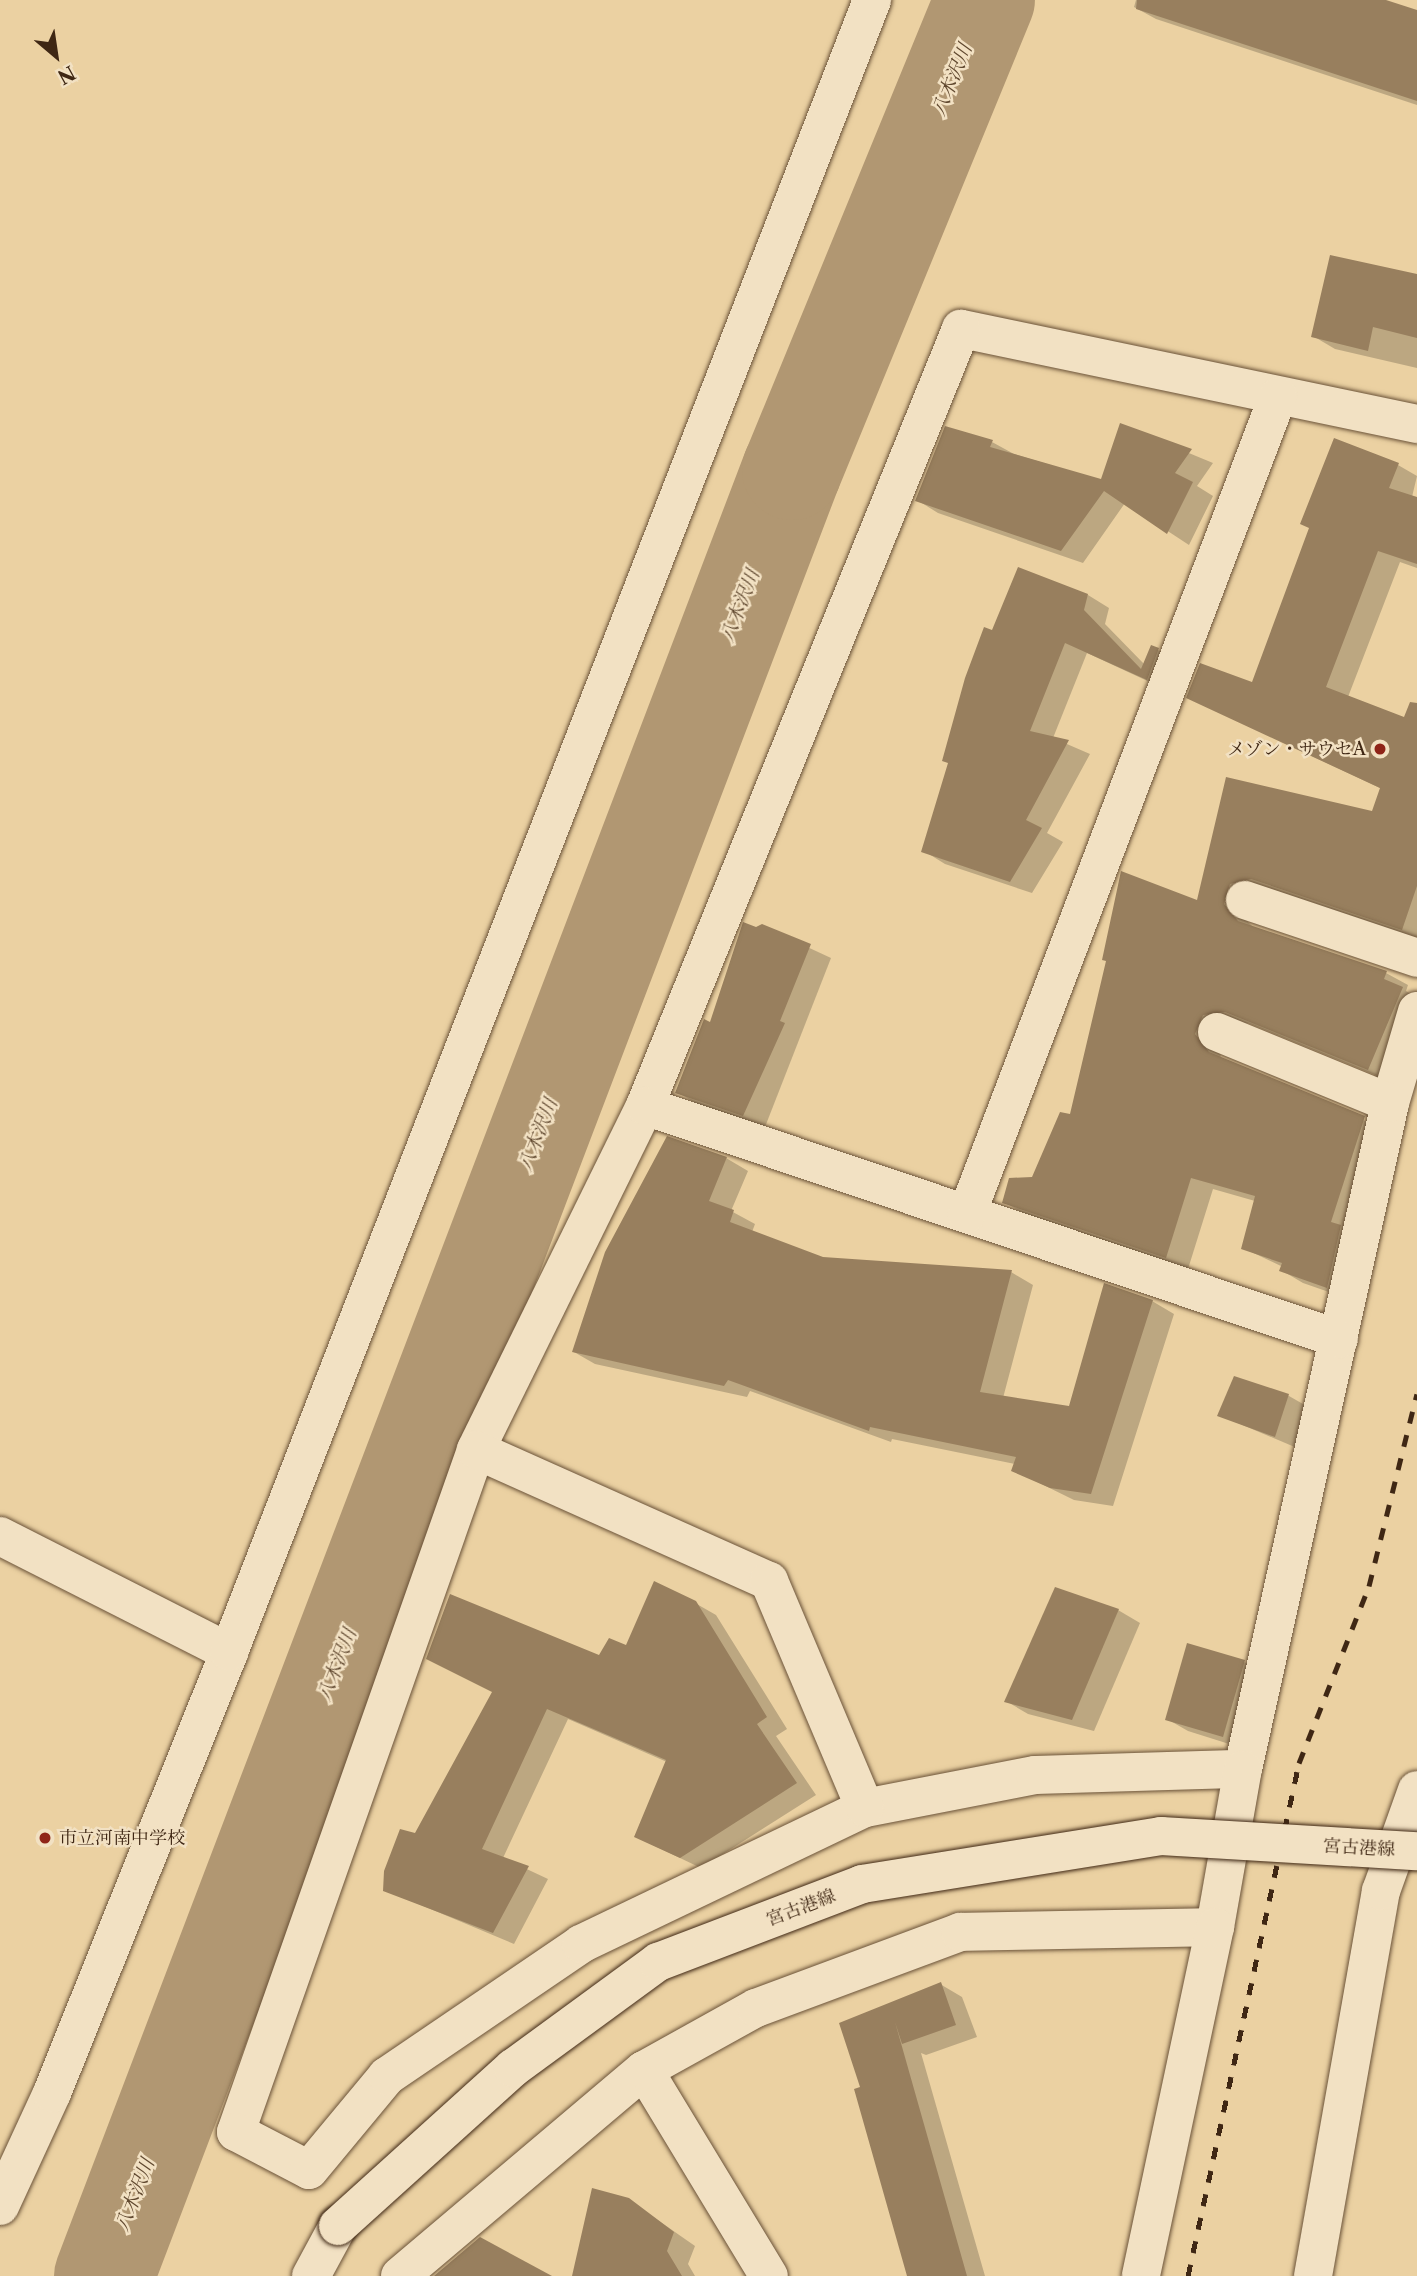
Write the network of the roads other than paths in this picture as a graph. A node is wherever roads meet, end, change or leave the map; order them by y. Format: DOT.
graph roads {
  1 [pos="872,0"];
  2 [pos="1278,396"];
  3 [pos="1417,424"];
  4 [pos="1245,900"];
  5 [pos="1417,958"];
  6 [pos="1417,1011"];
  7 [pos="1217,1032"];
  8 [pos="1390,1103"];
  9 [pos="645,1106"];
  10 [pos="967,1214"];
  11 [pos="1339,1339"];
  12 [pos="476,1450"];
  13 [pos="0,1536"];
  14 [pos="229,1652"];
  15 [pos="1243,1769"];
  16 [pos="1417,1790"];
  17 [pos="865,1808"];
  18 [pos="1417,1851"];
  19 [pos="1214,1927"];
  20 [pos="644,2070"];
  21 [pos="0,2206"];
  22 [pos="311,2276"];
  23 [pos="400,2276"];
  24 [pos="769,2276"];
  25 [pos="1141,2276"];
  26 [pos="1313,2276"];
  1 -- 14 [label="street"];
  2 -- 3 [label="street"];
  2 -- 9 [label="street"];
  2 -- 10 [label="street"];
  4 -- 5 [label="street"];
  6 -- 8 [label="street"];
  7 -- 8 [label="street"];
  8 -- 11 [label="street"];
  9 -- 10 [label="street"];
  9 -- 12 [label="street"];
  10 -- 11 [label="street"];
  11 -- 15 [label="street"];
  12 -- 17 [label="street"];
  12 -- 17 [label="street"];
  13 -- 14 [label="street"];
  14 -- 21 [label="street"];
  15 -- 17 [label="street"];
  15 -- 19 [label="street"];
  16 -- 26 [label="street"];
  18 -- 22 [label="street, 宮古港線, bridge"];
  19 -- 20 [label="street"];
  19 -- 25 [label="street"];
  20 -- 23 [label="street"];
  20 -- 24 [label="street"];
}
